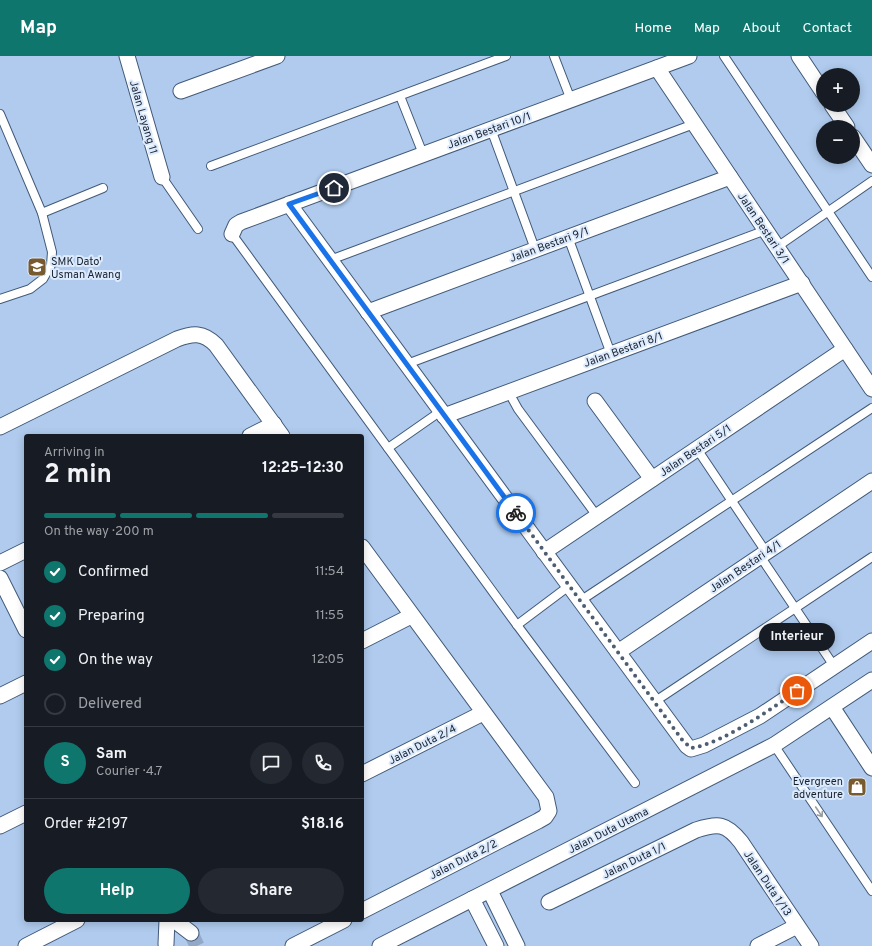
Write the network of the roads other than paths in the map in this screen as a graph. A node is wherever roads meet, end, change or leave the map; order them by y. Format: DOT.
graph roads {
  1 [pos="127,56"];
  2 [pos="277,56"];
  3 [pos="506,56"];
  4 [pos="554,56"];
  5 [pos="689,56"];
  6 [pos="724,56"];
  7 [pos="799,56"];
  8 [pos="657,68"];
  9 [pos="816,82"];
  10 [pos="181,91"];
  11 [pos="400,96"];
  12 [pos="571,100"];
  13 [pos="0,114"];
  14 [pos="694,124"];
  15 [pos="491,129"];
  16 [pos="860,147"];
  17 [pos="423,154"];
  18 [pos="872,165"];
  19 [pos="211,166"];
  20 [pos="162,177"];
  21 [pos="730,177"];
  22 [pos="872,181"];
  23 [pos="103,188"];
  24 [pos="514,192"];
  25 [pos="289,204"];
  26 [pos="829,211"];
  27 [pos="42,213"];
  28 [pos="198,229"];
  29 [pos="766,230"];
  30 [pos="232,234"];
  31 [pos="568,237"];
  32 [pos="777,246"];
  33 [pos="535,249"];
  34 [pos="330,260"];
  35 [pos="872,277"];
  36 [pos="802,283"];
  37 [pos="590,297"];
  38 [pos="0,299"];
  39 [pos="368,312"];
  40 [pos="845,349"];
  41 [pos="611,354"];
  42 [pos="407,364"];
  43 [pos="872,389"];
  44 [pos="508,391"];
  45 [pos="595,401"];
  46 [pos="872,408"];
  47 [pos="443,413"];
  48 [pos="0,428"];
  49 [pos="278,430"];
  50 [pos="259,434"];
  51 [pos="388,448"];
  52 [pos="697,449"];
  53 [pos="652,479"];
  54 [pos="872,481"];
  55 [pos="732,501"];
  56 [pos="597,516"];
  57 [pos="364,550"];
  58 [pos="24,551"];
  59 [pos="544,552"];
  60 [pos="763,554"];
  61 [pos="872,557"];
  62 [pos="0,563"];
  63 [pos="0,578"];
  64 [pos="569,586"];
  65 [pos="580,601"];
  66 [pos="795,608"];
  67 [pos="411,616"];
  68 [pos="517,625"];
  69 [pos="24,626"];
  70 [pos="364,640"];
  71 [pos="872,641"];
  72 [pos="618,652"];
  73 [pos="834,666"];
  74 [pos="872,680"];
  75 [pos="24,684"];
  76 [pos="0,696"];
  77 [pos="654,702"];
  78 [pos="832,707"];
  79 [pos="483,713"];
  80 [pos="774,745"];
  81 [pos="872,767"];
  82 [pos="364,773"];
  83 [pos="635,783"];
  84 [pos="24,814"];
  85 [pos="721,825"];
  86 [pos="0,826"];
  87 [pos="872,890"];
  88 [pos="490,891"];
  89 [pos="472,899"];
  90 [pos="549,902"];
  91 [pos="364,910"];
  92 [pos="73,922"];
  93 [pos="167,922"];
  94 [pos="177,922"];
  95 [pos="340,922"];
  96 [pos="797,926"];
  97 [pos="191,933"];
  98 [pos="166,944"];
  99 [pos="26,946"];
  100 [pos="293,946"];
  101 [pos="380,946"];
  102 [pos="496,946"];
  103 [pos="517,946"];
  104 [pos="758,946"];
  105 [pos="811,946"];
  1 -- 20 [label="street, Jalan Layang 11"];
  2 -- 10 [label="street"];
  3 -- 11 [label="lane"];
  4 -- 12 [label="lane"];
  5 -- 8 [label="street, Jalan Bestari 10/1"];
  6 -- 26 [label="lane"];
  7 -- 9 [label="street"];
  8 -- 12 [label="street, Jalan Bestari 10/1"];
  8 -- 14 [label="street, Jalan Bestari 3/1"];
  11 -- 17 [label="lane"];
  11 -- 19 [label="lane"];
  12 -- 15 [label="street, Jalan Bestari 10/1"];
  13 -- 27 [label="lane"];
  14 -- 21 [label="street, Jalan Bestari 3/1"];
  14 -- 24 [label="lane"];
  15 -- 17 [label="street, Jalan Bestari 10/1"];
  15 -- 24 [label="lane"];
  16 -- 18 [label="street"];
  17 -- 25 [label="street, Jalan Bestari 10/1"];
  20 -- 28 [label="lane"];
  21 -- 29 [label="street, Jalan Bestari 3/1"];
  21 -- 31 [label="street, Jalan Bestari 9/1"];
  22 -- 26 [label="lane"];
  23 -- 27 [label="lane"];
  24 -- 33 [label="lane"];
  24 -- 34 [label="lane"];
  25 -- 30 [label="street, Jalan Bestari 10/1"];
  25 -- 34 [label="street"];
  26 -- 32 [label="lane"];
  26 -- 35 [label="lane"];
  27 -- 38 [label="lane"];
  29 -- 32 [label="street, Jalan Bestari 3/1"];
  29 -- 37 [label="lane"];
  30 -- 51 [label="lane"];
  31 -- 33 [label="street, Jalan Bestari 9/1"];
  31 -- 37 [label="lane"];
  32 -- 36 [label="street, Jalan Bestari 3/1"];
  33 -- 39 [label="street, Jalan Bestari 9/1"];
  34 -- 39 [label="street"];
  36 -- 40 [label="street, Jalan Bestari 3/1"];
  36 -- 41 [label="street, Jalan Bestari 8/1"];
  37 -- 41 [label="lane"];
  37 -- 42 [label="lane"];
  39 -- 42 [label="street"];
  40 -- 43 [label="street, Jalan Bestari 3/1"];
  40 -- 52 [label="street, Jalan Bestari 5/1"];
  41 -- 44 [label="street, Jalan Bestari 8/1"];
  42 -- 47 [label="street"];
  44 -- 47 [label="street, Jalan Bestari 8/1"];
  44 -- 56 [label="lane"];
  45 -- 53 [label="street"];
  46 -- 55 [label="lane"];
  47 -- 51 [label="lane"];
  47 -- 59 [label="street"];
  48 -- 49 [label="street"];
  49 -- 50 [label="street"];
  51 -- 68 [label="lane"];
  52 -- 53 [label="street, Jalan Bestari 5/1"];
  52 -- 55 [label="lane"];
  53 -- 56 [label="street, Jalan Bestari 5/1"];
  54 -- 60 [label="street, Jalan Bestari 4/1"];
  55 -- 60 [label="lane"];
  55 -- 65 [label="lane"];
  56 -- 59 [label="street, Jalan Bestari 5/1"];
  57 -- 67 [label="street"];
  58 -- 62 [label="street"];
  59 -- 64 [label="street"];
  60 -- 66 [label="lane"];
  60 -- 72 [label="street, Jalan Bestari 4/1"];
  61 -- 66 [label="lane"];
  63 -- 69 [label="street"];
  64 -- 65 [label="street"];
  64 -- 68 [label="lane"];
  65 -- 72 [label="street"];
  66 -- 73 [label="lane"];
  66 -- 77 [label="lane"];
  67 -- 70 [label="street"];
  67 -- 79 [label="street"];
  68 -- 83 [label="lane"];
  71 -- 73 [label="street"];
  72 -- 77 [label="street"];
  73 -- 77 [label="street"];
  74 -- 78 [label="street, Jalan Duta Utama"];
  75 -- 76 [label="street"];
  78 -- 80 [label="street, Jalan Duta Utama"];
  78 -- 81 [label="street"];
  79 -- 82 [label="street, Jalan Duta 2/4"];
  79 -- 91 [label="street, Jalan Duta 2/2"];
  80 -- 87 [label="lane, one-way"];
  80 -- 88 [label="street, Jalan Duta Utama"];
  84 -- 86 [label="street"];
  85 -- 90 [label="street, Jalan Duta 1/1"];
  85 -- 96 [label="street, Jalan Duta 1/13"];
  88 -- 89 [label="street, Jalan Duta Utama"];
  88 -- 103 [label="street"];
  89 -- 101 [label="street, Jalan Duta Utama"];
  89 -- 102 [label="street"];
  92 -- 99 [label="street"];
  93 -- 98 [label="street"];
  94 -- 97 [label="street"];
  95 -- 100 [label="street"];
  96 -- 104 [label="street"];
  96 -- 105 [label="street, Jalan Duta 1/13"];
}
